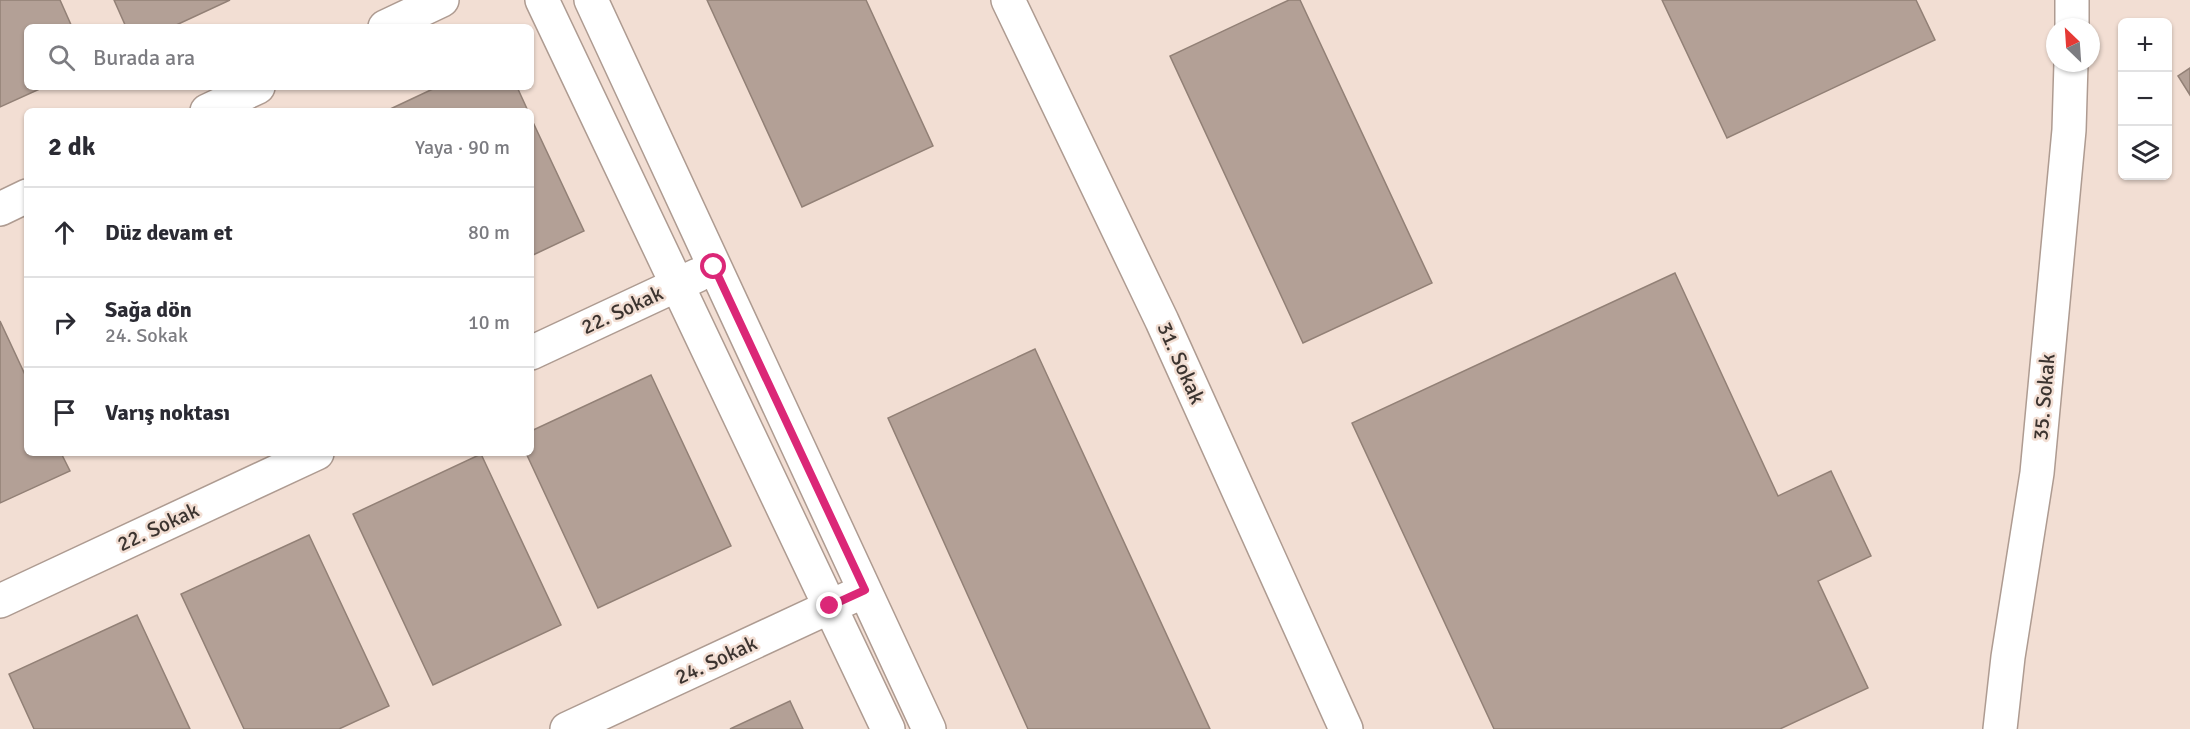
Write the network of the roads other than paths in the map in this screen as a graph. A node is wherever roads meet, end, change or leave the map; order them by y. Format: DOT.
graph roads {
  1 [pos="442,0"];
  2 [pos="542,0"];
  3 [pos="591,0"];
  4 [pos="1008,0"];
  5 [pos="2072,0"];
  6 [pos="2072,18"];
  7 [pos="391,24"];
  8 [pos="2071,72"];
  9 [pos="252,90"];
  10 [pos="213,108"];
  11 [pos="24,197"];
  12 [pos="0,209"];
  13 [pos="714,267"];
  14 [pos="677,284"];
  15 [pos="534,352"];
  16 [pos="311,456"];
  17 [pos="865,590"];
  18 [pos="0,601"];
  19 [pos="830,606"];
  20 [pos="567,729"];
  21 [pos="888,729"];
  22 [pos="929,729"];
  23 [pos="1346,729"];
  24 [pos="2001,729"];
  1 -- 7 [label="street"];
  2 -- 14 [label="street"];
  3 -- 13 [label="street"];
  4 -- 23 [label="street, 31. Sokak"];
  5 -- 6 [label="street"];
  8 -- 24 [label="street, 35. Sokak"];
  9 -- 10 [label="street"];
  11 -- 12 [label="street"];
  13 -- 14 [label="street, 22. Sokak"];
  13 -- 17 [label="street"];
  14 -- 15 [label="street, 22. Sokak"];
  14 -- 19 [label="street"];
  16 -- 18 [label="street, 22. Sokak"];
  17 -- 19 [label="street, 24. Sokak"];
  17 -- 22 [label="street"];
  19 -- 20 [label="street, 24. Sokak"];
  19 -- 21 [label="street"];
}
